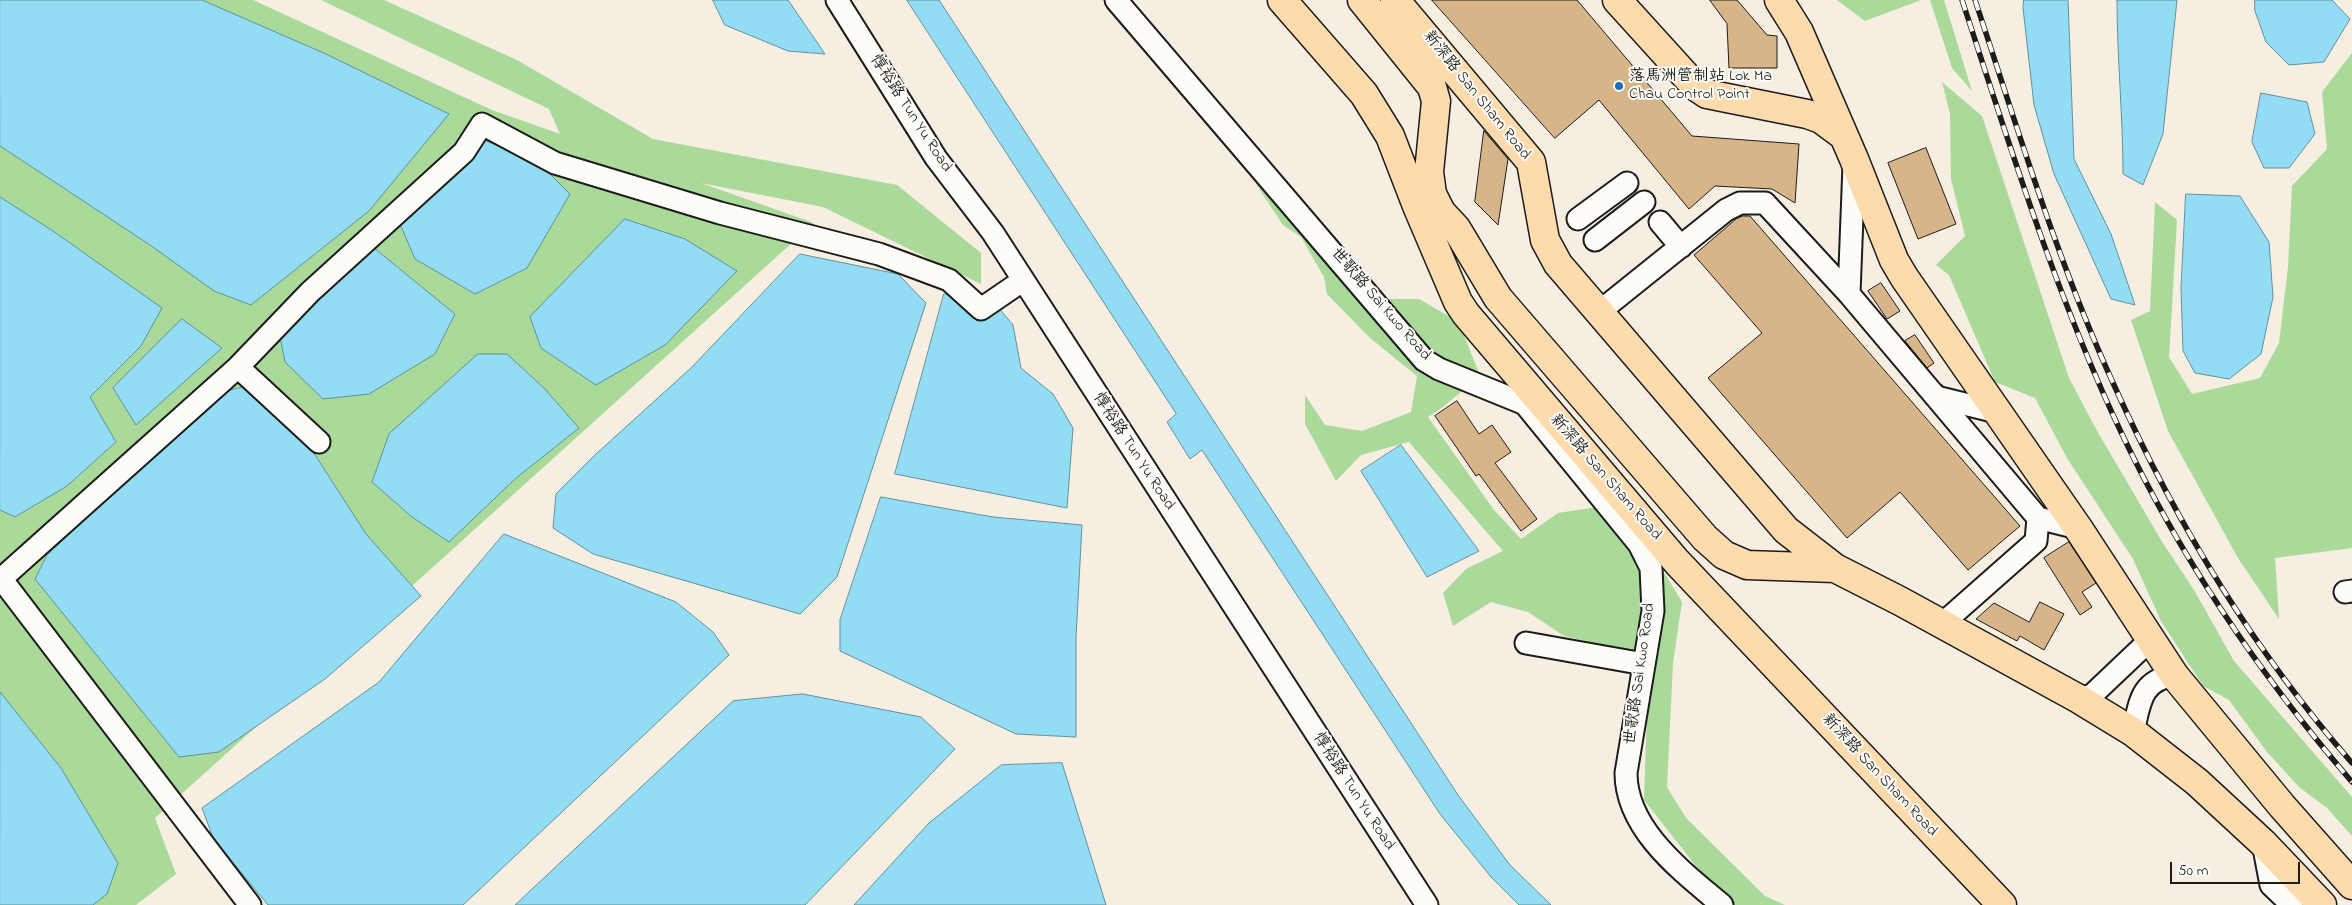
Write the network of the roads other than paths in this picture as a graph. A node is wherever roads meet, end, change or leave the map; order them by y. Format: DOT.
graph roads {
  1 [pos="837,0"];
  2 [pos="1116,0"];
  3 [pos="1282,0"];
  4 [pos="1362,0"];
  5 [pos="1395,0"];
  6 [pos="1617,0"];
  7 [pos="1779,0"];
  8 [pos="1849,148"];
  9 [pos="1627,182"];
  10 [pos="1644,202"];
  11 [pos="1578,219"];
  12 [pos="1660,222"];
  13 [pos="1595,240"];
  14 [pos="1681,247"];
  15 [pos="1022,281"];
  16 [pos="1850,283"];
  17 [pos="1599,312"];
  18 [pos="238,367"];
  19 [pos="1936,397"];
  20 [pos="1997,412"];
  21 [pos="319,442"];
  22 [pos="2038,518"];
  23 [pos="2078,528"];
  24 [pos="1835,568"];
  25 [pos="0,578"];
  26 [pos="1942,624"];
  27 [pos="2150,640"];
  28 [pos="1526,643"];
  29 [pos="1644,664"];
  30 [pos="2174,675"];
  31 [pos="2078,699"];
  32 [pos="2134,732"];
  33 [pos="2263,843"];
  34 [pos="2352,885"];
  35 [pos="250,905"];
  36 [pos="1427,905"];
  37 [pos="1722,905"];
  38 [pos="2002,905"];
  39 [pos="2292,905"];
  40 [pos="2322,905"];
  1 -- 15 [label="street, 惇裕路 Tun Yu Road"];
  2 -- 29 [label="street, 世歌路 Sai Kwo Road"];
  3 -- 38 [label="main road, 新深路 San Sham Road"];
  4 -- 24 [label="main road, 新深路 San Sham Road"];
  5 -- 17 [label="main road, 新深路 San Sham Road"];
  6 -- 8 [label="main road"];
  7 -- 8 [label="main road"];
  8 -- 16 [label="street"];
  8 -- 20 [label="main road"];
  9 -- 11 [label="street"];
  10 -- 13 [label="street"];
  12 -- 14 [label="street"];
  14 -- 16 [label="street"];
  14 -- 17 [label="street"];
  15 -- 18 [label="street"];
  15 -- 36 [label="street, 惇裕路 Tun Yu Road"];
  16 -- 19 [label="street"];
  17 -- 24 [label="main road, 新深路 San Sham Road"];
  18 -- 21 [label="street"];
  18 -- 25 [label="street"];
  19 -- 20 [label="street"];
  19 -- 22 [label="street"];
  20 -- 23 [label="main road"];
  22 -- 23 [label="street"];
  22 -- 26 [label="street"];
  23 -- 27 [label="main road"];
  24 -- 26 [label="main road, 新深路 San Sham Road"];
  25 -- 35 [label="street"];
  26 -- 31 [label="main road, 新深路 San Sham Road"];
  27 -- 30 [label="main road"];
  27 -- 31 [label="street"];
  28 -- 29 [label="street"];
  29 -- 37 [label="street, 世歌路 Sai Kwo Road"];
  30 -- 32 [label="street"];
  30 -- 34 [label="main road"];
  31 -- 32 [label="main road, 新深路 San Sham Road"];
  32 -- 33 [label="main road, 新深路 San Sham Road"];
  33 -- 39 [label="street"];
  33 -- 40 [label="main road, 新深路 San Sham Road"];
}
